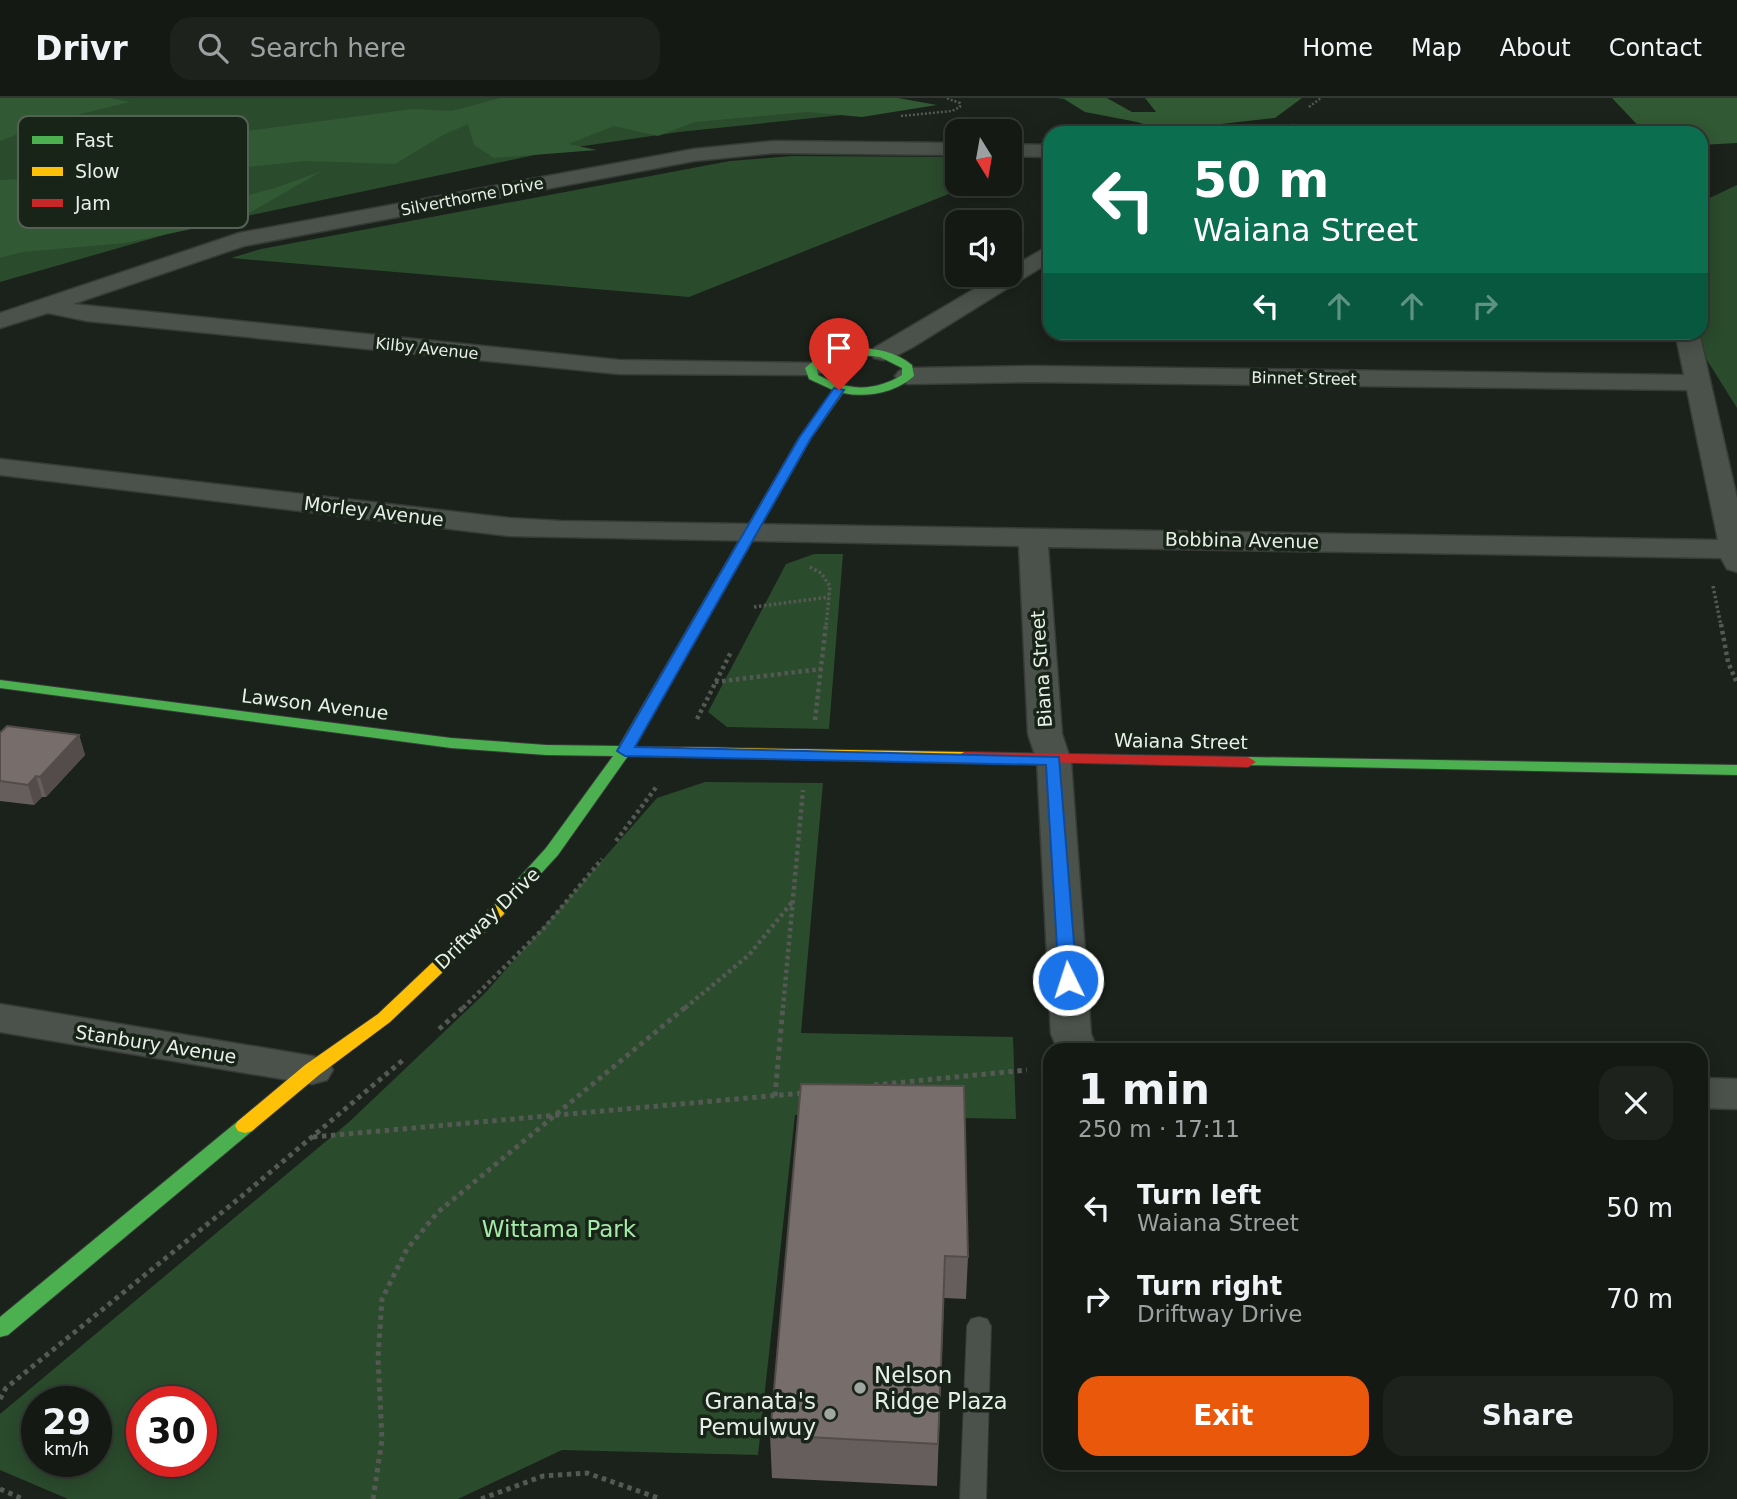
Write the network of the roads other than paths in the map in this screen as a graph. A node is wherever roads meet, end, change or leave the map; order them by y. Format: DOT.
graph roads {
  1 [pos="945,149"];
  2 [pos="1022,150"];
  3 [pos="1043,151"];
  4 [pos="1043,256"];
  5 [pos="45,305"];
  6 [pos="0,321"];
  7 [pos="1689,340"];
  8 [pos="883,353"];
  9 [pos="811,368"];
  10 [pos="908,376"];
  11 [pos="1700,383"];
  12 [pos="839,390"];
  13 [pos="0,467"];
  14 [pos="750,533"];
  15 [pos="1034,537"];
  16 [pos="1735,556"];
  17 [pos="0,684"];
  18 [pos="625,751"];
  19 [pos="1054,761"];
  20 [pos="1737,771"];
  21 [pos="0,1018"];
  22 [pos="1075,1043"];
  23 [pos="312,1070"];
  24 [pos="1708,1093"];
  25 [pos="1737,1094"];
  26 [pos="979,1326"];
  27 [pos="0,1329"];
  28 [pos="973,1499"];
  1 -- 5 [label="street, Silverthorne Drive"];
  2 -- 3 [label="street"];
  4 -- 8 [label="street"];
  5 -- 6 [label="street, Silverthorne Drive"];
  5 -- 9 [label="street, Kilby Avenue"];
  7 -- 11 [label="street"];
  8 -- 9 [label="street"];
  8 -- 10 [label="street"];
  9 -- 12 [label="street"];
  10 -- 11 [label="street, Binnet Street"];
  10 -- 12 [label="street"];
  11 -- 16 [label="street"];
  12 -- 14 [label="street, Driftway Drive"];
  13 -- 14 [label="street, Morley Avenue"];
  14 -- 15 [label="street, Bobbina Avenue"];
  14 -- 18 [label="street, Driftway Drive"];
  15 -- 16 [label="street, Bobbina Avenue"];
  15 -- 19 [label="street, Biana Street"];
  17 -- 18 [label="street, Lawson Avenue"];
  18 -- 19 [label="street, Waiana Street"];
  18 -- 23 [label="street, Driftway Drive"];
  19 -- 20 [label="street, Waiana Street"];
  19 -- 22 [label="street, Biana Street"];
  21 -- 23 [label="street, Stanbury Avenue"];
  23 -- 27 [label="street, Driftway Drive"];
  24 -- 25 [label="street"];
  26 -- 28 [label="lane"];
}
